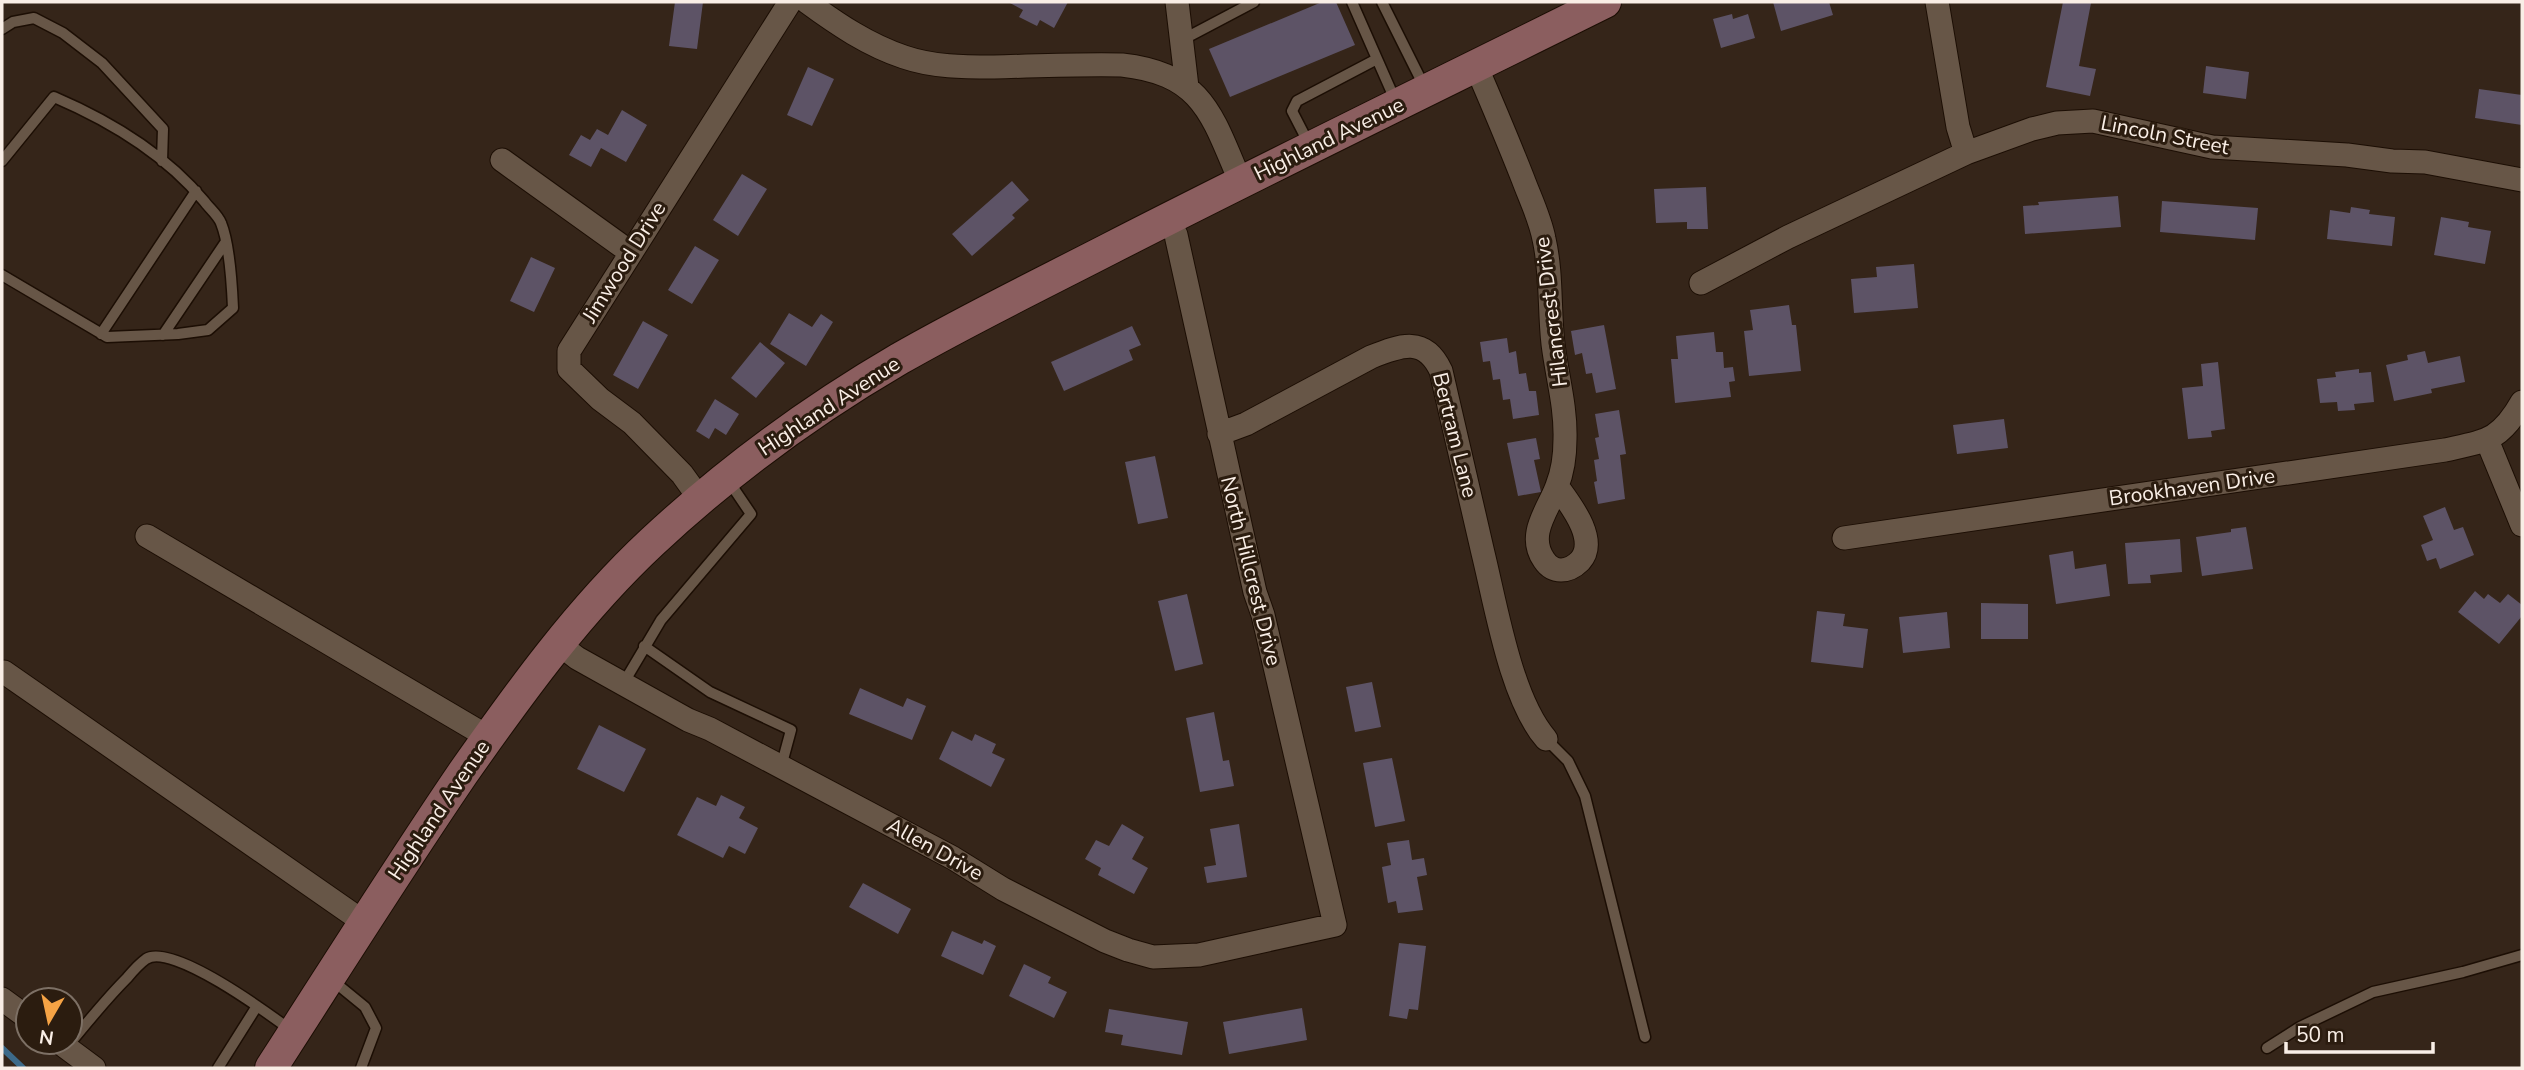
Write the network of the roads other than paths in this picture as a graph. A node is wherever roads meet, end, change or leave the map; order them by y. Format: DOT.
graph roads {
  1 [pos="790,2"];
  2 [pos="807,2"];
  3 [pos="1177,2"];
  4 [pos="1254,2"];
  5 [pos="1352,2"];
  6 [pos="1382,2"];
  7 [pos="1605,2"];
  8 [pos="1937,2"];
  9 [pos="2,29"];
  10 [pos="1182,40"];
  11 [pos="1377,59"];
  12 [pos="1476,66"];
  13 [pos="1187,87"];
  14 [pos="1426,91"];
  15 [pos="1398,105"];
  16 [pos="1311,148"];
  17 [pos="1966,153"];
  18 [pos="502,160"];
  19 [pos="2,161"];
  20 [pos="162,161"];
  21 [pos="2522,180"];
  22 [pos="1241,183"];
  23 [pos="196,191"];
  24 [pos="1168,219"];
  25 [pos="225,243"];
  26 [pos="630,252"];
  27 [pos="2,275"];
  28 [pos="1701,283"];
  29 [pos="101,334"];
  30 [pos="163,335"];
  31 [pos="2522,402"];
  32 [pos="1219,434"];
  33 [pos="2487,440"];
  34 [pos="726,478"];
  35 [pos="1558,486"];
  36 [pos="700,499"];
  37 [pos="2522,525"];
  38 [pos="147,536"];
  39 [pos="1844,538"];
  40 [pos="559,644"];
  41 [pos="644,646"];
  42 [pos="4,672"];
  43 [pos="623,684"];
  44 [pos="488,737"];
  45 [pos="1546,739"];
  46 [pos="781,767"];
  47 [pos="365,923"];
  48 [pos="1335,925"];
  49 [pos="2522,955"];
  50 [pos="330,977"];
  51 [pos="257,1006"];
  52 [pos="84,1022"];
  53 [pos="295,1032"];
  54 [pos="1645,1037"];
  55 [pos="2267,1048"];
  56 [pos="78,1056"];
  57 [pos="94,1068"];
  58 [pos="218,1068"];
  59 [pos="271,1068"];
  60 [pos="361,1068"];
  1 -- 26 [label="street, Jimwood Drive"];
  2 -- 13 [label="street"];
  3 -- 10 [label="street"];
  4 -- 10 [label="lane"];
  5 -- 11 [label="lane"];
  6 -- 14 [label="lane"];
  7 -- 12 [label="main road, Highland Avenue"];
  8 -- 17 [label="street"];
  9 -- 20 [label="lane"];
  10 -- 13 [label="street"];
  11 -- 15 [label="lane"];
  11 -- 16 [label="lane"];
  12 -- 14 [label="main road, Highland Avenue"];
  12 -- 35 [label="street, Hilancrest Drive"];
  13 -- 22 [label="street"];
  14 -- 15 [label="main road, Highland Avenue"];
  15 -- 16 [label="main road, Highland Avenue"];
  16 -- 22 [label="main road, Highland Avenue"];
  17 -- 21 [label="street, Lincoln Street"];
  17 -- 28 [label="street, Lincoln Street"];
  18 -- 26 [label="street"];
  19 -- 20 [label="lane"];
  20 -- 23 [label="lane"];
  22 -- 24 [label="main road, Highland Avenue"];
  23 -- 25 [label="lane"];
  23 -- 29 [label="lane"];
  24 -- 32 [label="street, North Hillcrest Drive"];
  24 -- 34 [label="main road, Highland Avenue"];
  25 -- 30 [label="lane"];
  25 -- 30 [label="lane"];
  26 -- 36 [label="street, Jimwood Drive"];
  27 -- 29 [label="lane"];
  29 -- 30 [label="lane"];
  31 -- 33 [label="street, Brookhaven Drive"];
  32 -- 45 [label="street, Bertram Lane"];
  32 -- 48 [label="street, North Hillcrest Drive"];
  33 -- 37 [label="street"];
  33 -- 39 [label="street, Brookhaven Drive"];
  34 -- 36 [label="main road, Highland Avenue"];
  34 -- 41 [label="lane"];
  36 -- 40 [label="main road, Highland Avenue"];
  38 -- 44 [label="street"];
  40 -- 43 [label="street, Allen Drive"];
  40 -- 44 [label="main road, Highland Avenue"];
  41 -- 43 [label="lane"];
  41 -- 46 [label="lane"];
  42 -- 47 [label="street"];
  43 -- 46 [label="street, Allen Drive"];
  44 -- 47 [label="main road, Highland Avenue"];
  45 -- 54 [label="lane"];
  46 -- 48 [label="street, Allen Drive"];
  47 -- 50 [label="main road, Highland Avenue"];
  49 -- 55 [label="lane"];
  50 -- 53 [label="main road, Highland Avenue"];
  50 -- 60 [label="lane"];
  51 -- 52 [label="lane"];
  51 -- 53 [label="lane"];
  51 -- 58 [label="lane"];
  53 -- 59 [label="main road, Highland Avenue"];
  56 -- 57 [label="street"];
}
